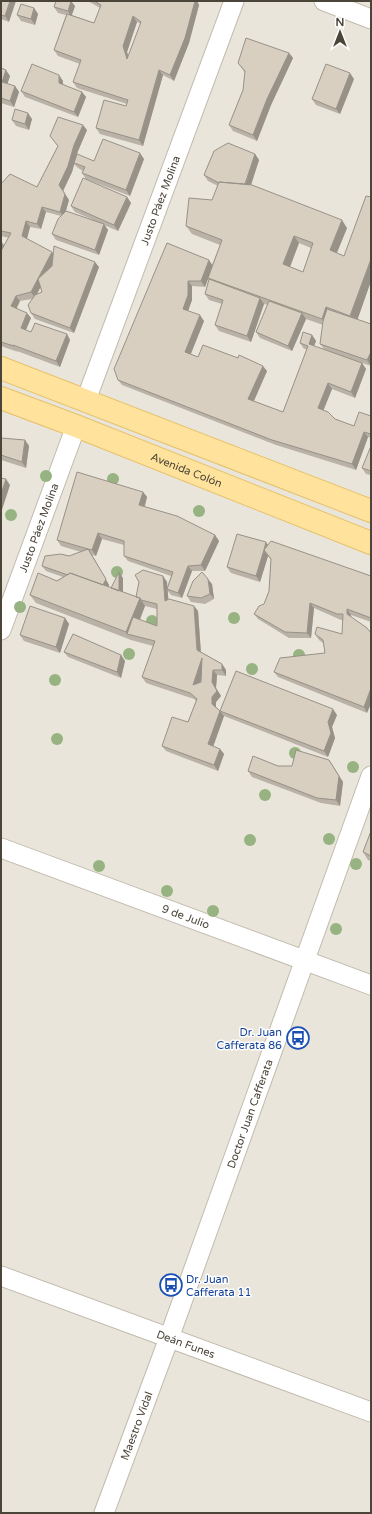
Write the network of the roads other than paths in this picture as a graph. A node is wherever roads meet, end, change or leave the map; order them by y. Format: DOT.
graph roads {
  1 [pos="234,1"];
  2 [pos="324,1"];
  3 [pos="371,18"];
  4 [pos="1,368"];
  5 [pos="1,398"];
  6 [pos="86,400"];
  7 [pos="76,426"];
  8 [pos="371,511"];
  9 [pos="371,543"];
  10 [pos="1,630"];
  11 [pos="371,776"];
  12 [pos="1,848"];
  13 [pos="304,960"];
  14 [pos="371,985"];
  15 [pos="1,1276"];
  16 [pos="169,1338"];
  17 [pos="371,1412"];
  18 [pos="104,1513"];
  1 -- 6 [label="street, Justo Páez Molina"];
  2 -- 3 [label="street"];
  4 -- 6 [label="main road"];
  5 -- 7 [label="main road, Avenida Colón"];
  6 -- 8 [label="main road"];
  7 -- 9 [label="main road, Avenida Colón"];
  7 -- 10 [label="street, Justo Páez Molina"];
  11 -- 13 [label="street, Doctor Juan Cafferata"];
  12 -- 13 [label="street, 9 de Julio"];
  13 -- 14 [label="street, 9 de Julio"];
  13 -- 16 [label="street, Doctor Juan Cafferata"];
  15 -- 16 [label="street, Deán Funes"];
  16 -- 17 [label="street, Deán Funes"];
  16 -- 18 [label="street, Maestro Vidal"];
}
